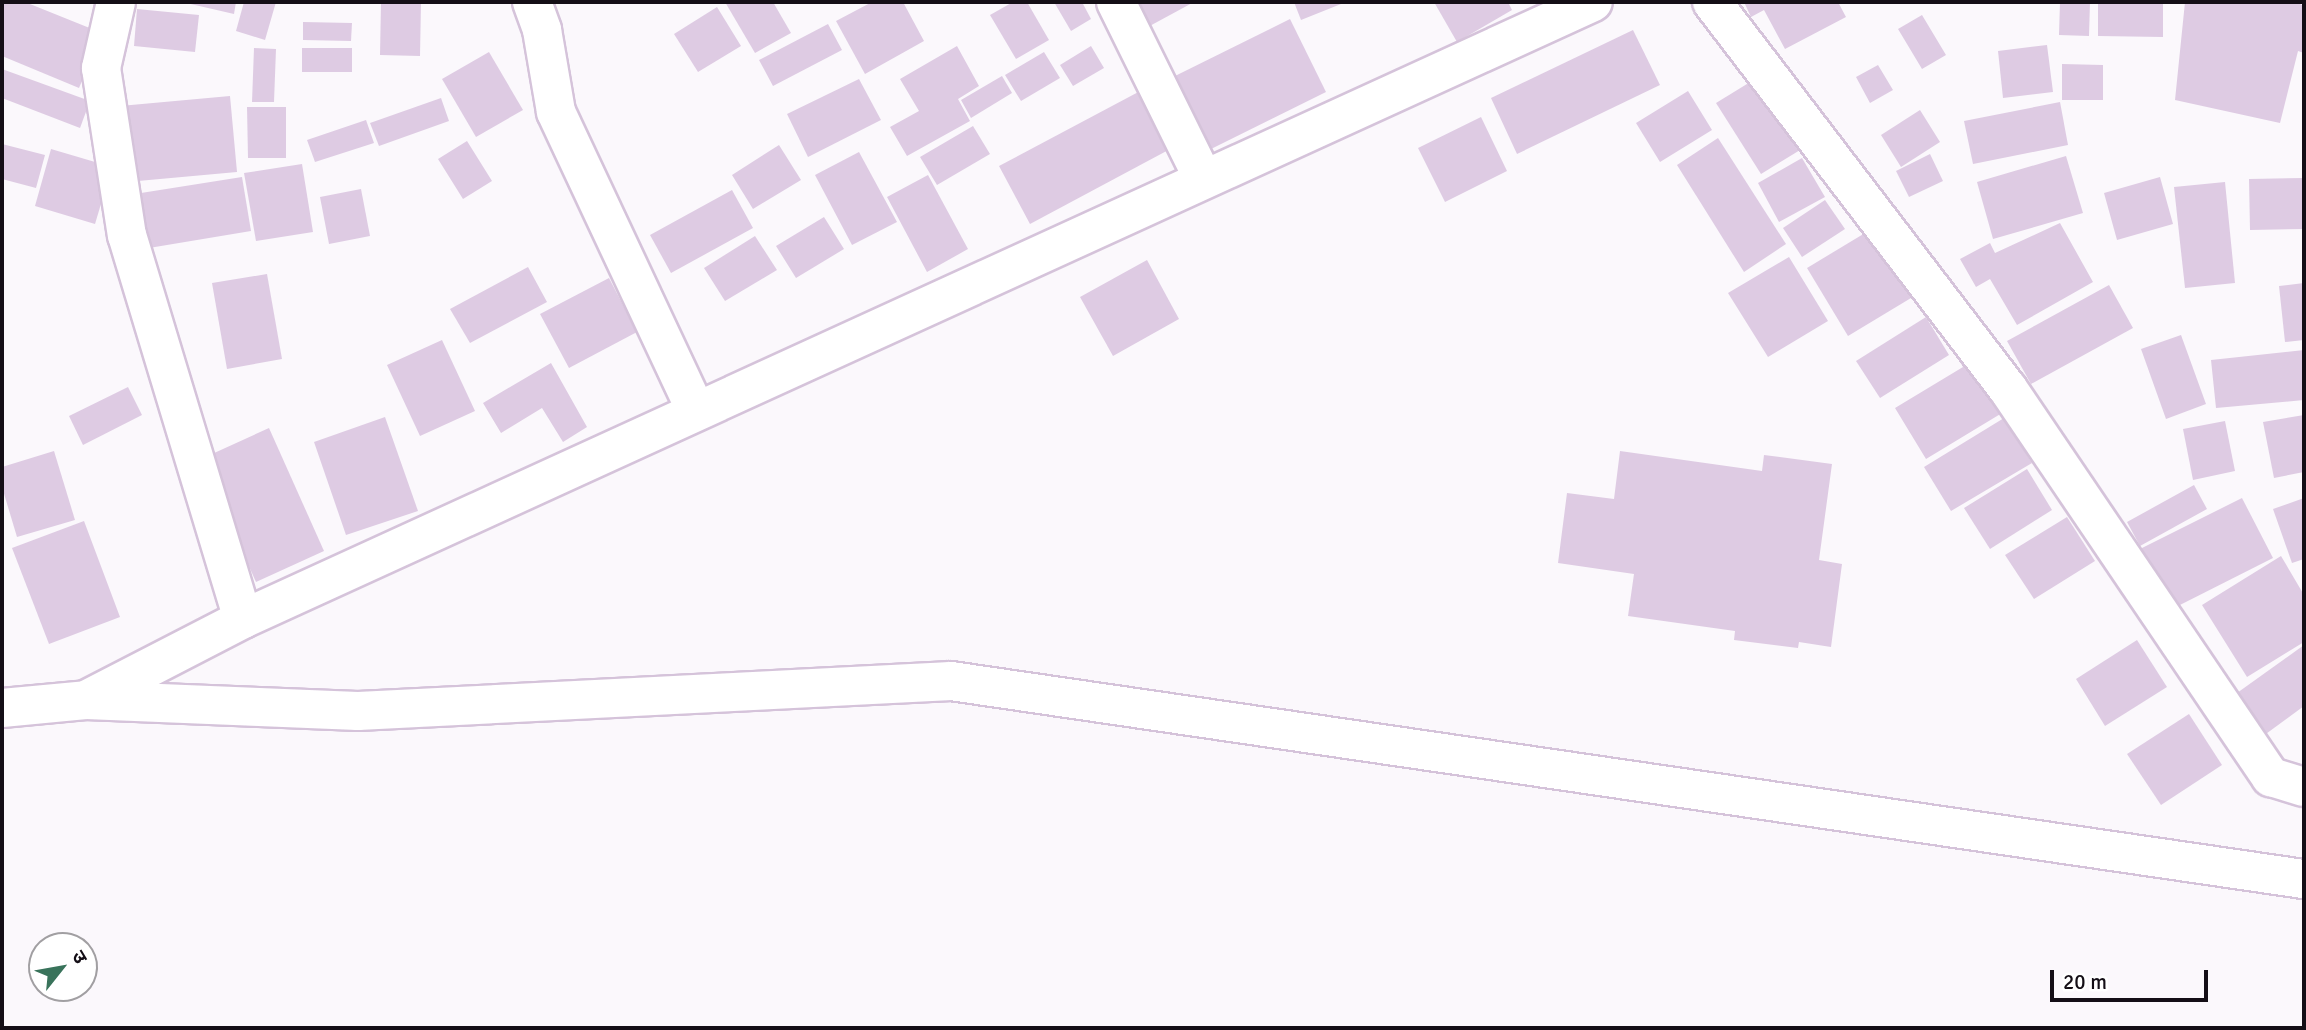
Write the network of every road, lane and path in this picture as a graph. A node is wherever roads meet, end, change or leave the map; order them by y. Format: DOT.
graph roads {
  1 [pos="116,2"];
  2 [pos="532,2"];
  3 [pos="1115,2"];
  4 [pos="1593,2"];
  5 [pos="1712,2"];
  6 [pos="1203,178"];
  7 [pos="696,411"];
  8 [pos="243,619"];
  9 [pos="86,700"];
  10 [pos="2,708"];
  11 [pos="2304,787"];
  12 [pos="2304,879"];
  1 -- 8 [label="street"];
  2 -- 7 [label="street"];
  3 -- 6 [label="street"];
  4 -- 6 [label="street"];
  5 -- 11 [label="street"];
  6 -- 7 [label="street"];
  7 -- 8 [label="street"];
  8 -- 9 [label="street"];
  9 -- 10 [label="street"];
  9 -- 12 [label="street"];
}
